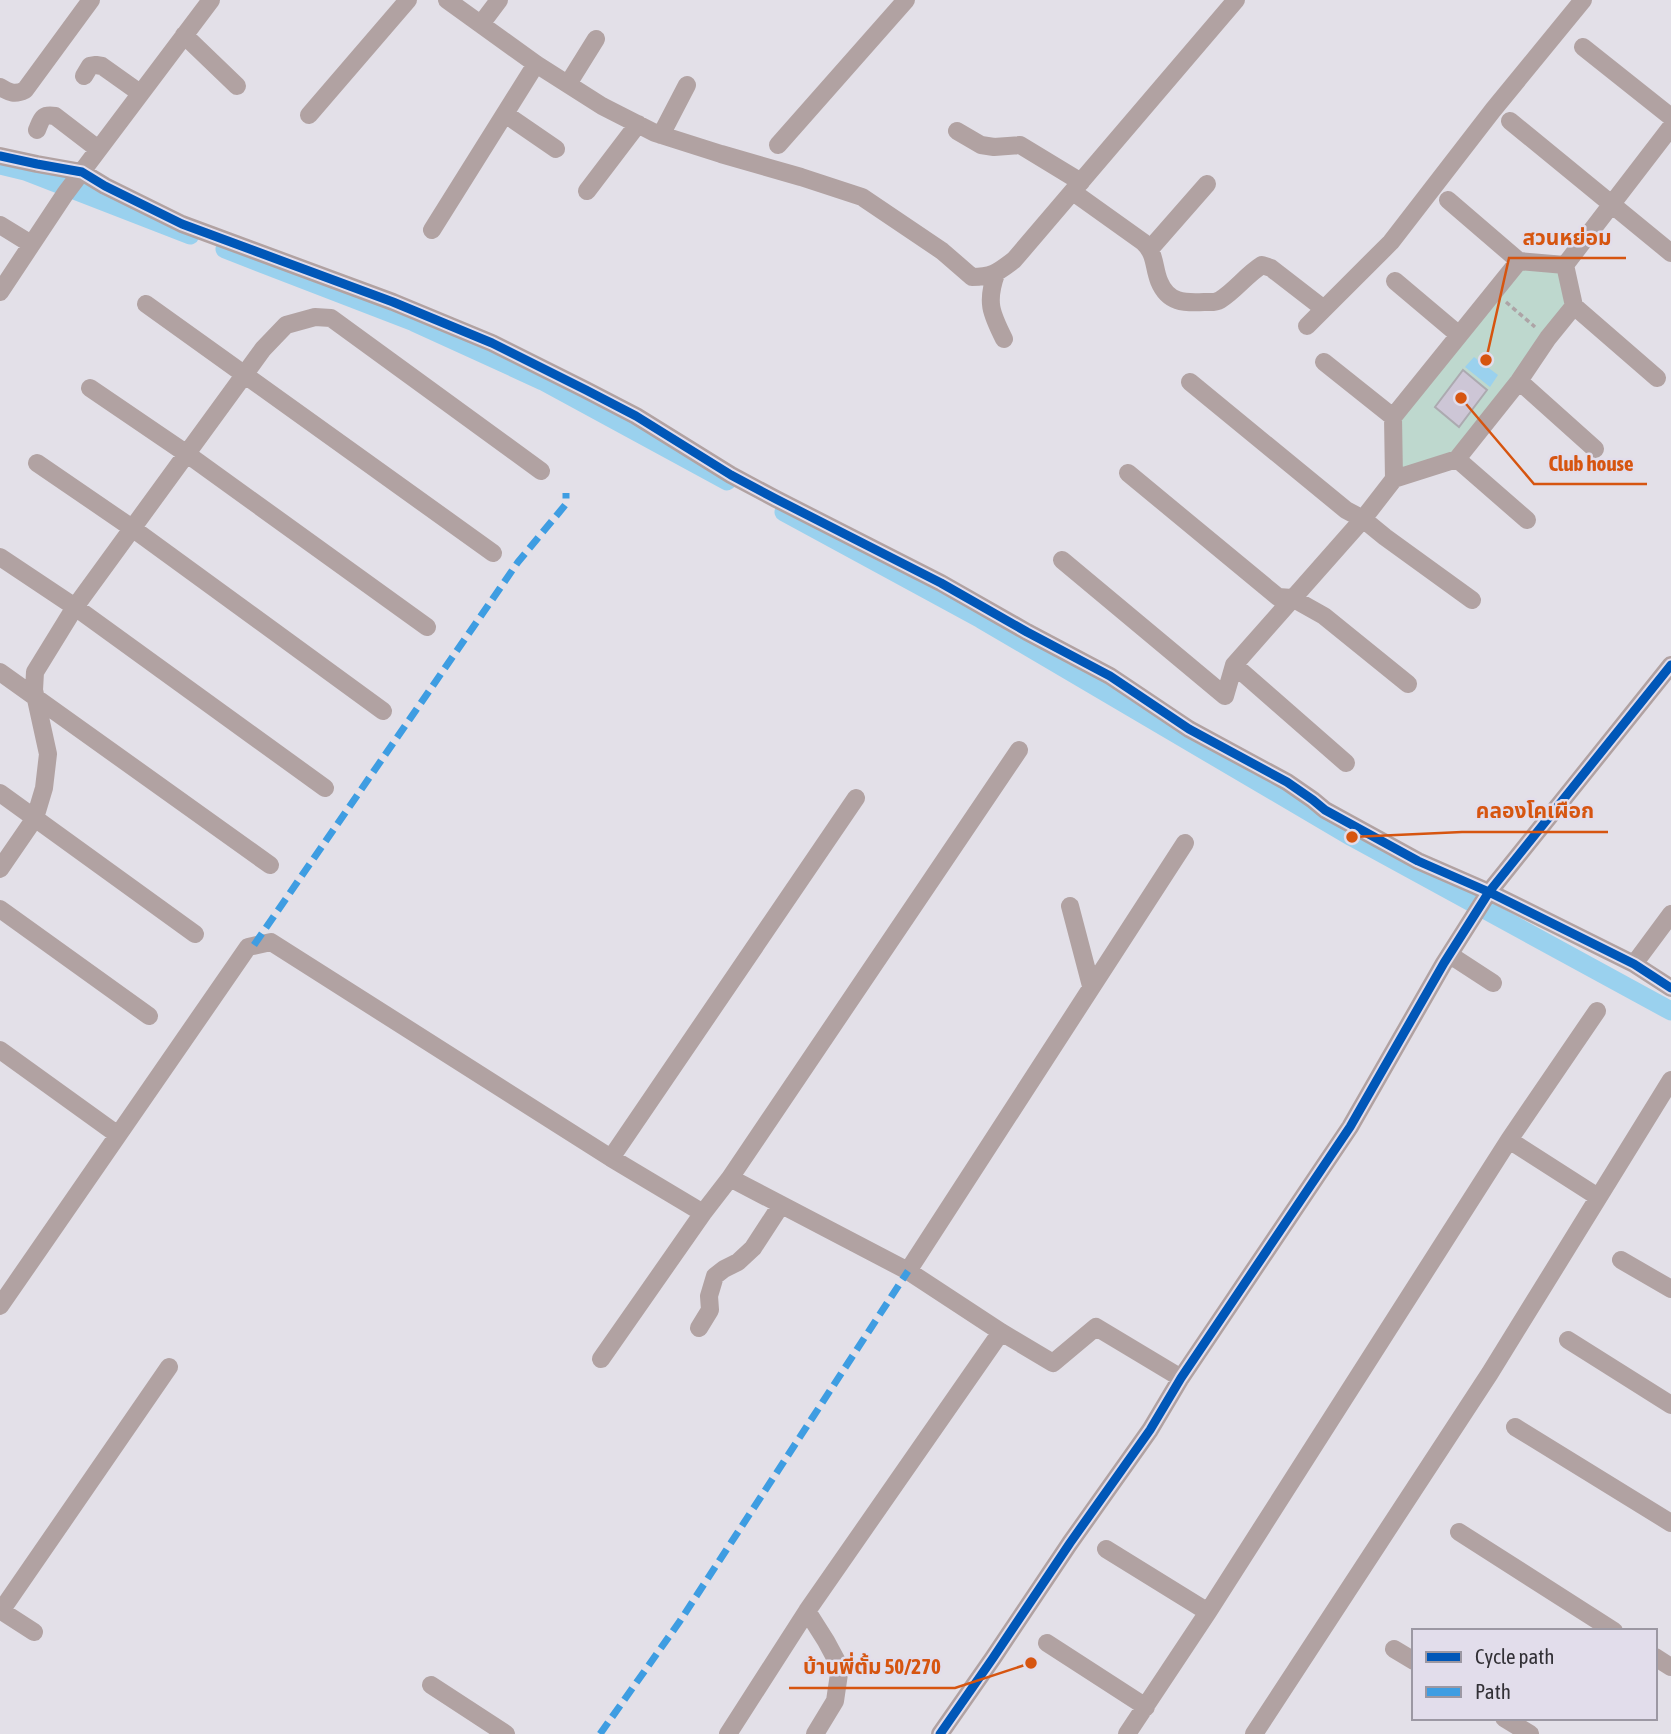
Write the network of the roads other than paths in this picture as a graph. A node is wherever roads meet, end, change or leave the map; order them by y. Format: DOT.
graph roads {
  1 [pos="211,0"];
  2 [pos="408,0"];
  3 [pos="447,0"];
  4 [pos="499,0"];
  5 [pos="906,0"];
  6 [pos="1236,0"];
  7 [pos="1583,0"];
  8 [pos="82,3"];
  9 [pos="481,24"];
  10 [pos="184,35"];
  11 [pos="596,39"];
  12 [pos="1583,47"];
  13 [pos="536,64"];
  14 [pos="84,76"];
  15 [pos="568,84"];
  16 [pos="687,85"];
  17 [pos="237,86"];
  18 [pos="0,87"];
  19 [pos="141,93"];
  20 [pos="505,114"];
  21 [pos="309,115"];
  22 [pos="1671,117"];
  23 [pos="1510,121"];
  24 [pos="638,124"];
  25 [pos="1671,127"];
  26 [pos="37,130"];
  27 [pos="957,131"];
  28 [pos="661,135"];
  29 [pos="778,145"];
  30 [pos="98,149"];
  31 [pos="556,149"];
  32 [pos="0,156"];
  33 [pos="80,174"];
  34 [pos="1207,184"];
  35 [pos="1077,187"];
  36 [pos="587,191"];
  37 [pos="1448,200"];
  38 [pos="1612,203"];
  39 [pos="0,225"];
  40 [pos="432,230"];
  41 [pos="31,244"];
  42 [pos="1150,249"];
  43 [pos="1671,253"];
  44 [pos="1519,261"];
  45 [pos="1565,265"];
  46 [pos="996,274"];
  47 [pos="1395,281"];
  48 [pos="0,292"];
  49 [pos="146,304"];
  50 [pos="1574,306"];
  51 [pos="1324,309"];
  52 [pos="1307,326"];
  53 [pos="1459,335"];
  54 [pos="1004,338"];
  55 [pos="1324,362"];
  56 [pos="245,374"];
  57 [pos="1657,378"];
  58 [pos="1190,382"];
  59 [pos="1519,382"];
  60 [pos="90,388"];
  61 [pos="1393,417"];
  62 [pos="1595,449"];
  63 [pos="187,454"];
  64 [pos="1457,459"];
  65 [pos="37,463"];
  66 [pos="541,471"];
  67 [pos="1128,473"];
  68 [pos="1394,480"];
  69 [pos="1363,519"];
  70 [pos="1527,520"];
  71 [pos="132,528"];
  72 [pos="493,553"];
  73 [pos="0,557"];
  74 [pos="1062,560"];
  75 [pos="1292,598"];
  76 [pos="1472,600"];
  77 [pos="75,607"];
  78 [pos="427,627"];
  79 [pos="1234,665"];
  80 [pos="1671,665"];
  81 [pos="0,672"];
  82 [pos="1408,684"];
  83 [pos="36,697"];
  84 [pos="383,711"];
  85 [pos="1018,750"];
  86 [pos="1346,763"];
  87 [pos="325,788"];
  88 [pos="0,793"];
  89 [pos="856,798"];
  90 [pos="35,818"];
  91 [pos="1185,843"];
  92 [pos="270,865"];
  93 [pos="0,869"];
  94 [pos="1487,895"];
  95 [pos="1070,906"];
  96 [pos="0,909"];
  97 [pos="1671,914"];
  98 [pos="195,934"];
  99 [pos="1450,955"];
  100 [pos="1634,964"];
  101 [pos="1493,983"];
  102 [pos="1091,986"];
  103 [pos="1671,988"];
  104 [pos="1597,1010"];
  105 [pos="149,1016"];
  106 [pos="0,1050"];
  107 [pos="1671,1080"];
  108 [pos="118,1135"];
  109 [pos="1509,1140"];
  110 [pos="611,1158"];
  111 [pos="730,1178"];
  112 [pos="1598,1197"];
  113 [pos="781,1205"];
  114 [pos="703,1213"];
  115 [pos="1621,1260"];
  116 [pos="908,1271"];
  117 [pos="1671,1289"];
  118 [pos="0,1306"];
  119 [pos="699,1328"];
  120 [pos="1001,1332"];
  121 [pos="1568,1340"];
  122 [pos="601,1359"];
  123 [pos="169,1367"];
  124 [pos="1181,1378"];
  125 [pos="1671,1405"];
  126 [pos="1515,1427"];
  127 [pos="1671,1523"];
  128 [pos="1459,1532"];
  129 [pos="1106,1549"];
  130 [pos="1,1610"];
  131 [pos="807,1611"];
  132 [pos="1208,1612"];
  133 [pos="1611,1629"];
  134 [pos="34,1632"];
  135 [pos="1047,1643"];
  136 [pos="1394,1649"];
  137 [pos="1412,1660"];
  138 [pos="431,1685"];
  139 [pos="1146,1706"];
  140 [pos="480,1727"];
  141 [pos="506,1734"];
  142 [pos="728,1734"];
  143 [pos="815,1734"];
  144 [pos="940,1734"];
  145 [pos="1127,1734"];
  146 [pos="1254,1734"];
  1 -- 10 [label="street"];
  2 -- 21 [label="street"];
  3 -- 9 [label="street"];
  4 -- 9 [label="street"];
  5 -- 29 [label="street"];
  6 -- 35 [label="street"];
  7 -- 51 [label="street"];
  8 -- 18 [label="street"];
  9 -- 13 [label="street"];
  10 -- 17 [label="street"];
  10 -- 19 [label="street"];
  11 -- 15 [label="street"];
  12 -- 22 [label="street"];
  13 -- 15 [label="street"];
  13 -- 20 [label="street"];
  14 -- 19 [label="street"];
  15 -- 24 [label="street"];
  16 -- 28 [label="street"];
  19 -- 30 [label="street"];
  20 -- 31 [label="street"];
  20 -- 40 [label="street"];
  23 -- 38 [label="street"];
  24 -- 28 [label="street"];
  24 -- 36 [label="street"];
  25 -- 38 [label="street"];
  26 -- 30 [label="street"];
  27 -- 35 [label="street"];
  28 -- 46 [label="street"];
  30 -- 33 [label="street"];
  32 -- 33 [label="street"];
  33 -- 41 [label="street"];
  33 -- 94 [label="street"];
  34 -- 42 [label="street"];
  35 -- 42 [label="street"];
  35 -- 46 [label="street"];
  37 -- 44 [label="street"];
  38 -- 43 [label="street"];
  38 -- 45 [label="street"];
  39 -- 41 [label="street"];
  41 -- 48 [label="street"];
  42 -- 51 [label="street"];
  44 -- 45 [label="street"];
  44 -- 53 [label="street"];
  45 -- 50 [label="street"];
  46 -- 54 [label="street"];
  47 -- 53 [label="street"];
  49 -- 56 [label="street"];
  50 -- 57 [label="street"];
  50 -- 59 [label="street"];
  51 -- 52 [label="street"];
  53 -- 61 [label="street"];
  55 -- 61 [label="street"];
  56 -- 63 [label="street"];
  56 -- 66 [label="street"];
  56 -- 72 [label="street"];
  58 -- 69 [label="street"];
  59 -- 62 [label="street"];
  59 -- 64 [label="street"];
  60 -- 63 [label="street"];
  61 -- 68 [label="street"];
  63 -- 71 [label="street"];
  63 -- 78 [label="street"];
  64 -- 68 [label="street"];
  64 -- 70 [label="street"];
  65 -- 71 [label="street"];
  67 -- 75 [label="street"];
  68 -- 69 [label="street"];
  69 -- 75 [label="street"];
  69 -- 76 [label="street"];
  71 -- 77 [label="street"];
  71 -- 84 [label="street"];
  73 -- 77 [label="street"];
  74 -- 79 [label="street"];
  75 -- 79 [label="street"];
  75 -- 82 [label="street"];
  77 -- 83 [label="street"];
  77 -- 87 [label="street"];
  79 -- 86 [label="street"];
  80 -- 94 [label="street"];
  81 -- 83 [label="street"];
  83 -- 90 [label="street"];
  83 -- 92 [label="street"];
  85 -- 111 [label="street"];
  88 -- 90 [label="street"];
  89 -- 110 [label="street"];
  90 -- 93 [label="street"];
  90 -- 98 [label="street"];
  91 -- 102 [label="street"];
  94 -- 99 [label="street"];
  94 -- 100 [label="street"];
  95 -- 102 [label="street"];
  96 -- 105 [label="street"];
  97 -- 100 [label="street"];
  99 -- 101 [label="street"];
  99 -- 124 [label="street"];
  100 -- 103 [label="street"];
  102 -- 116 [label="street"];
  104 -- 109 [label="street"];
  106 -- 108 [label="street"];
  107 -- 112 [label="street"];
  108 -- 110 [label="street"];
  108 -- 118 [label="street"];
  109 -- 112 [label="street"];
  109 -- 132 [label="street"];
  110 -- 114 [label="street"];
  111 -- 113 [label="street"];
  111 -- 114 [label="street"];
  112 -- 146 [label="street"];
  113 -- 116 [label="street"];
  113 -- 119 [label="street"];
  114 -- 122 [label="street"];
  115 -- 117 [label="street"];
  116 -- 120 [label="street"];
  120 -- 124 [label="street"];
  120 -- 131 [label="street"];
  121 -- 125 [label="street"];
  123 -- 130 [label="street"];
  124 -- 144 [label="street"];
  126 -- 127 [label="street"];
  128 -- 133 [label="street"];
  129 -- 132 [label="street"];
  130 -- 134 [label="street"];
  131 -- 142 [label="street"];
  131 -- 143 [label="street"];
  132 -- 139 [label="street"];
  135 -- 139 [label="street"];
  136 -- 137 [label="street"];
  138 -- 140 [label="street"];
  139 -- 145 [label="street"];
  140 -- 141 [label="street"];
}
